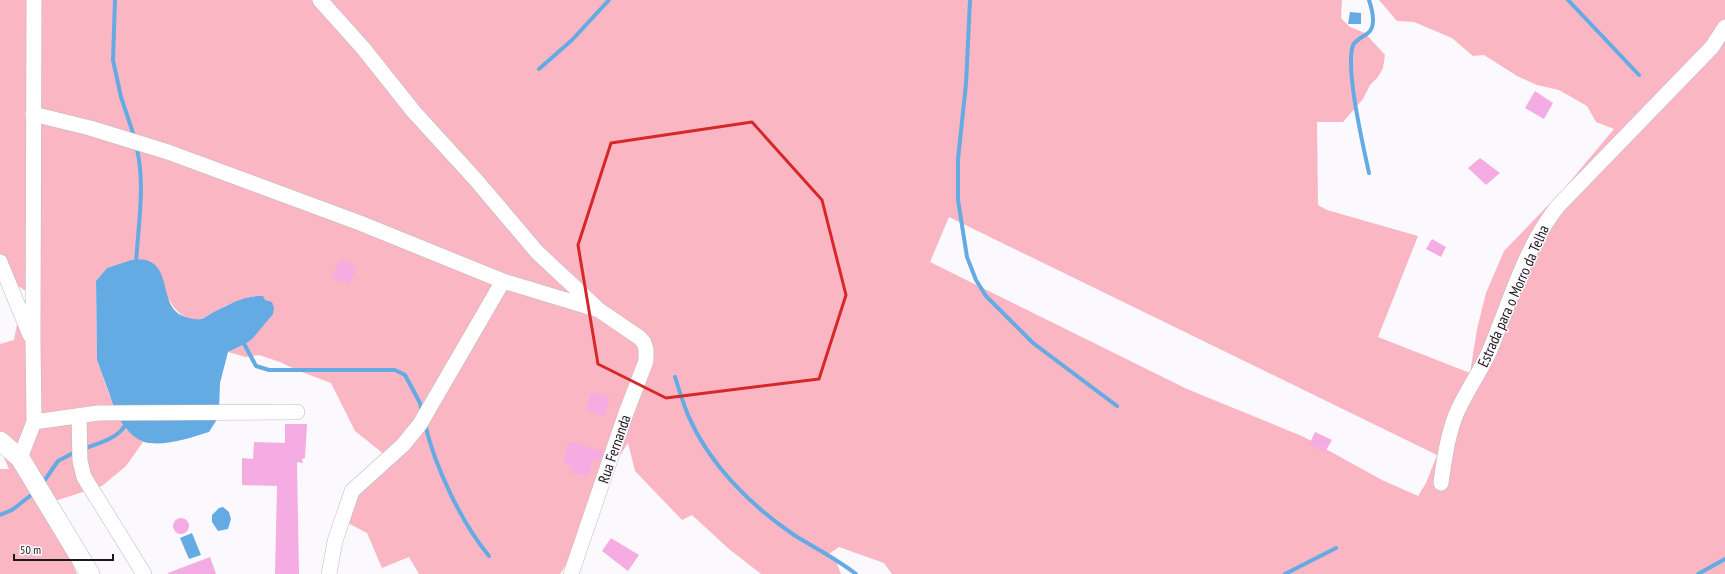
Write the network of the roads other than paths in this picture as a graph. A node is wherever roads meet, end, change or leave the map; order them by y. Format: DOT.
graph roads {
  1 [pos="34,0"];
  2 [pos="320,0"];
  3 [pos="1725,27"];
  4 [pos="33,114"];
  5 [pos="0,262"];
  6 [pos="503,281"];
  7 [pos="599,310"];
  8 [pos="33,342"];
  9 [pos="297,412"];
  10 [pos="79,416"];
  11 [pos="34,422"];
  12 [pos="7,445"];
  13 [pos="1441,483"];
  14 [pos="90,574"];
  15 [pos="144,574"];
  16 [pos="329,574"];
  17 [pos="571,574"];
  1 -- 4 [label="street"];
  2 -- 7 [label="street"];
  3 -- 13 [label="street, Estrada para o Morro da Telha"];
  4 -- 6 [label="street"];
  4 -- 8 [label="street"];
  5 -- 8 [label="street"];
  6 -- 7 [label="street"];
  6 -- 16 [label="street"];
  7 -- 17 [label="street, Rua Fernanda"];
  8 -- 11 [label="street"];
  9 -- 10 [label="street"];
  10 -- 11 [label="street"];
  10 -- 15 [label="street"];
  11 -- 12 [label="street"];
  12 -- 14 [label="street"];
}
